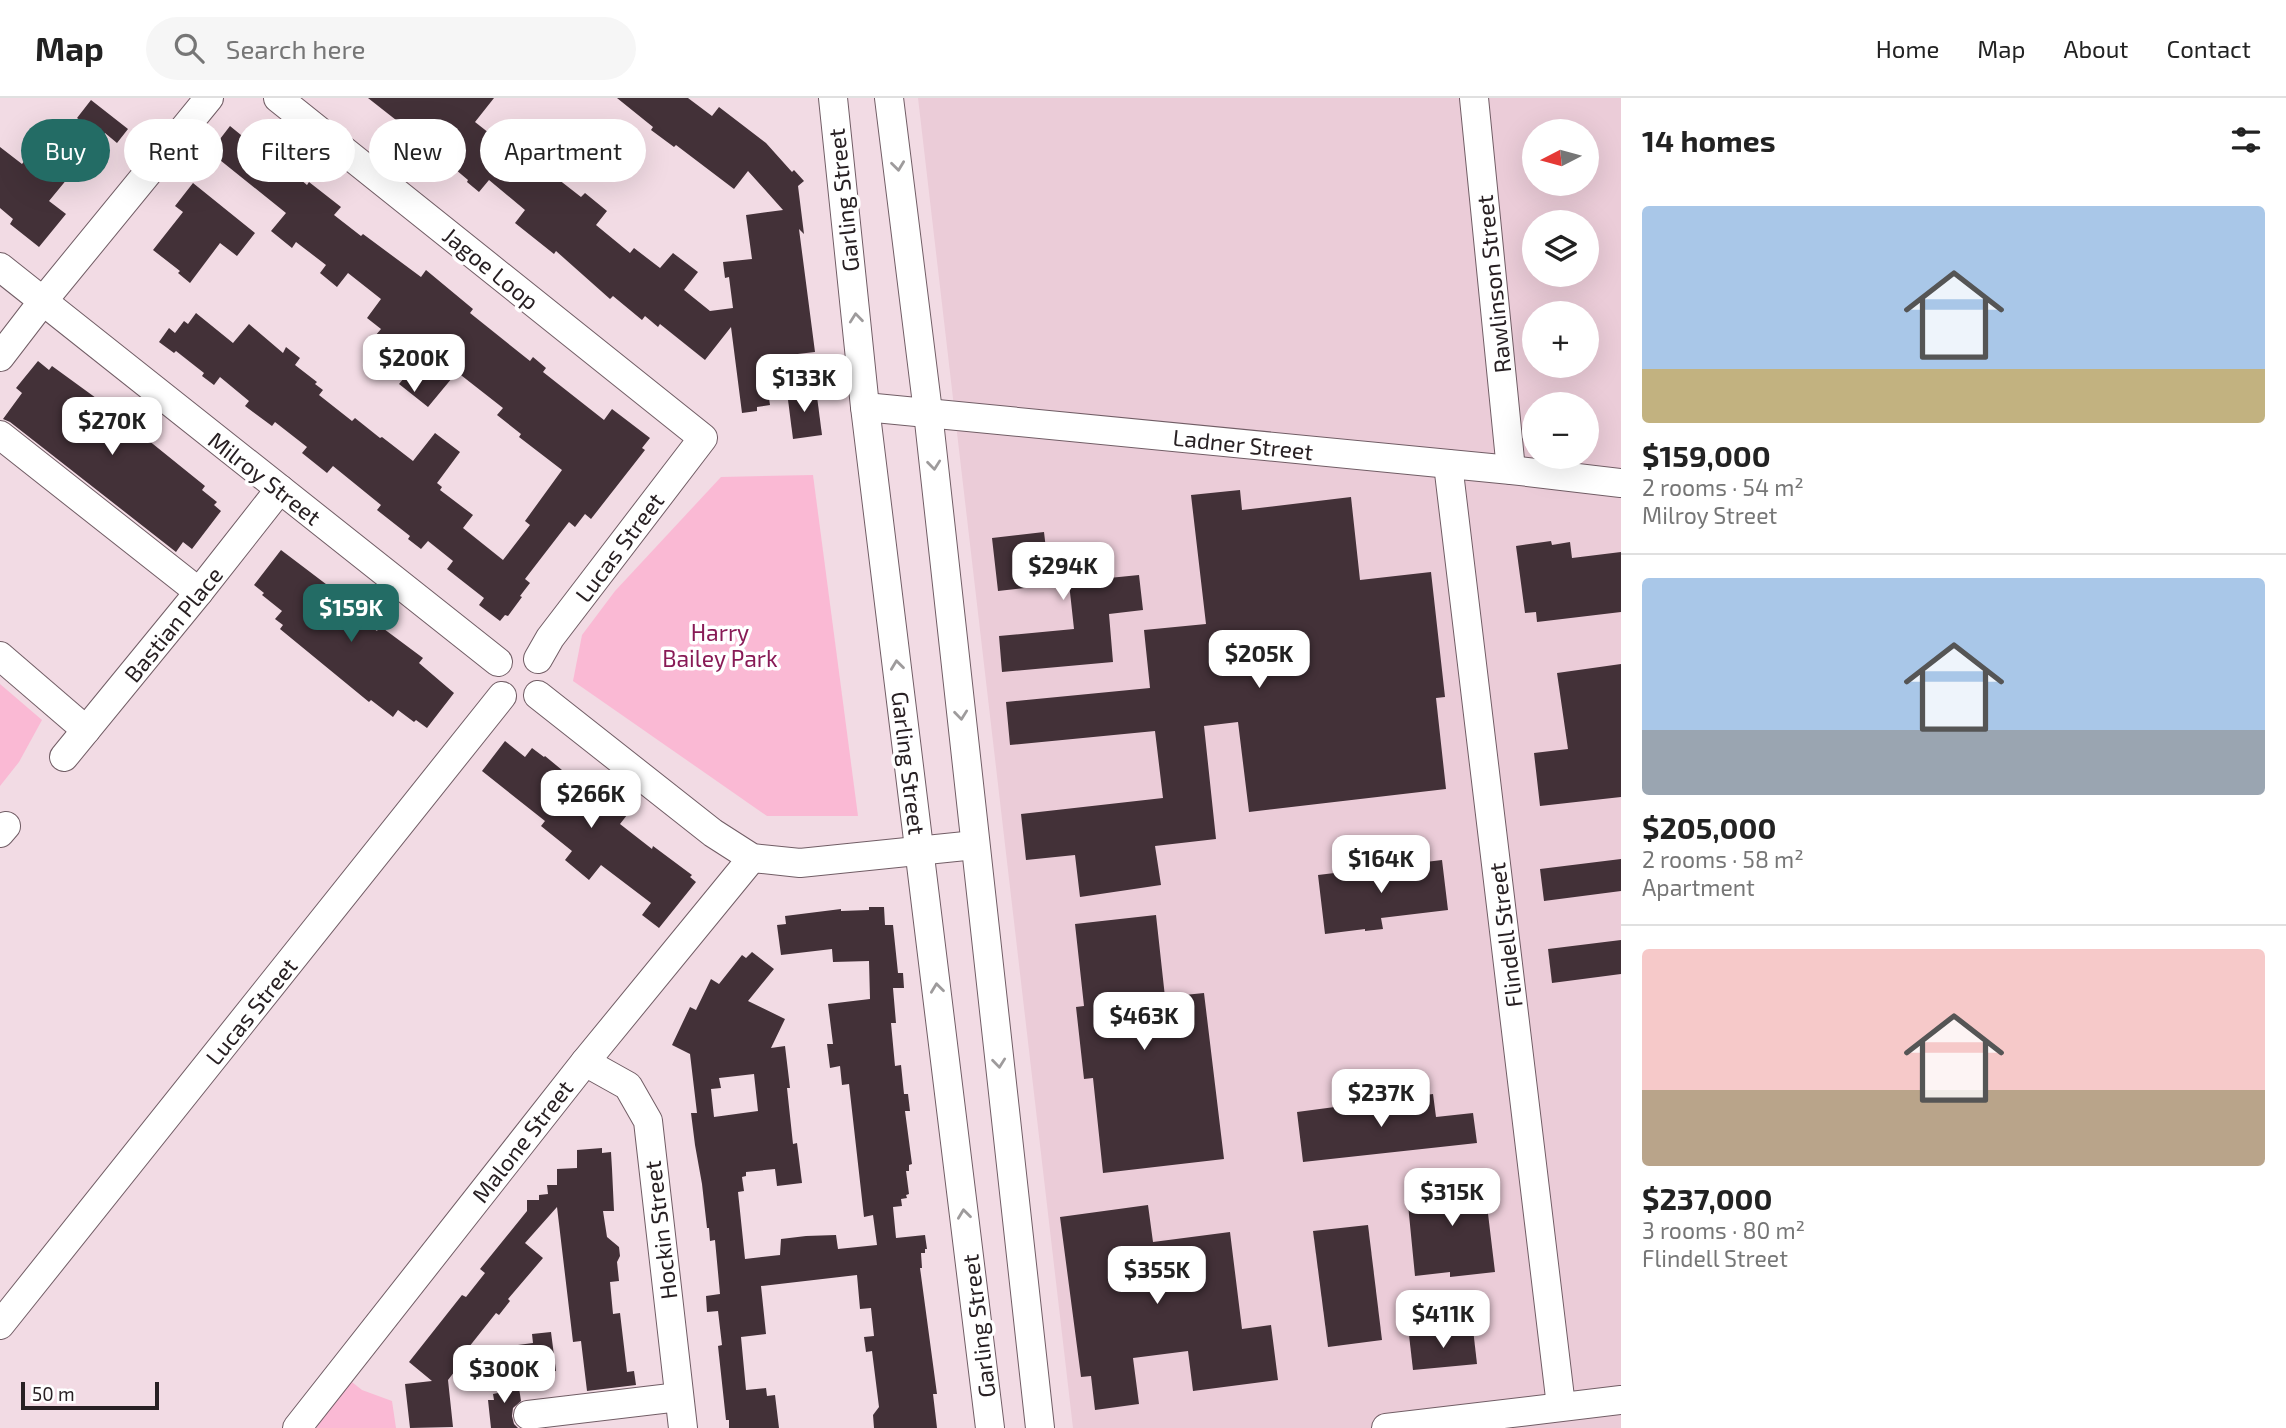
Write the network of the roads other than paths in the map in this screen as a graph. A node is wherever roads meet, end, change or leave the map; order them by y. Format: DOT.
graph roads {
  1 [pos="209,98"];
  2 [pos="278,98"];
  3 [pos="833,98"];
  4 [pos="889,98"];
  5 [pos="1474,98"];
  6 [pos="0,267"];
  7 [pos="43,301"];
  8 [pos="0,357"];
  9 [pos="865,407"];
  10 [pos="928,412"];
  11 [pos="0,435"];
  12 [pos="703,438"];
  13 [pos="1448,464"];
  14 [pos="1511,470"];
  15 [pos="1621,483"];
  16 [pos="280,489"];
  17 [pos="199,592"];
  18 [pos="0,656"];
  19 [pos="538,659"];
  20 [pos="498,662"];
  21 [pos="538,695"];
  22 [pos="502,696"];
  23 [pos="86,730"];
  24 [pos="64,757"];
  25 [pos="975,845"];
  26 [pos="920,851"];
  27 [pos="752,858"];
  28 [pos="585,1062"];
  29 [pos="0,1325"];
  30 [pos="679,1397"];
  31 [pos="1621,1401"];
  32 [pos="1561,1406"];
  33 [pos="528,1415"];
  34 [pos="297,1428"];
  35 [pos="683,1428"];
  36 [pos="990,1428"];
  37 [pos="1040,1428"];
  38 [pos="1386,1428"];
  1 -- 7 [label="street"];
  2 -- 12 [label="street, Jagoe Loop"];
  9 -- 3 [label="street, Garling Street, one-way"];
  4 -- 10 [label="street, one-way"];
  5 -- 14 [label="street, Rawlinson Street"];
  6 -- 7 [label="street, Milroy Street"];
  7 -- 8 [label="street"];
  7 -- 16 [label="street, Milroy Street"];
  9 -- 10 [label="street, Ladner Street"];
  26 -- 9 [label="street, Garling Street, one-way"];
  10 -- 13 [label="street, Ladner Street"];
  10 -- 25 [label="street, one-way"];
  11 -- 17 [label="street"];
  12 -- 19 [label="street, Lucas Street"];
  13 -- 14 [label="street, Ladner Street"];
  13 -- 32 [label="street, Flindell Street"];
  14 -- 15 [label="street, Ladner Street"];
  16 -- 17 [label="street, Bastian Place"];
  16 -- 20 [label="street, Milroy Street"];
  17 -- 23 [label="street, Bastian Place"];
  18 -- 23 [label="street"];
  19 -- 20 [label="street"];
  19 -- 21 [label="street"];
  20 -- 22 [label="street"];
  21 -- 22 [label="street"];
  21 -- 27 [label="street"];
  22 -- 29 [label="street, Lucas Street"];
  23 -- 24 [label="street, Bastian Place"];
  25 -- 26 [label="street"];
  25 -- 37 [label="street, one-way"];
  26 -- 27 [label="street"];
  36 -- 26 [label="street, Garling Street, one-way"];
  27 -- 28 [label="street, Malone Street"];
  28 -- 30 [label="street, Hockin Street"];
  28 -- 34 [label="street, Malone Street"];
  30 -- 33 [label="street"];
  30 -- 35 [label="street, Hockin Street"];
  31 -- 32 [label="street"];
  32 -- 38 [label="street"];
}
